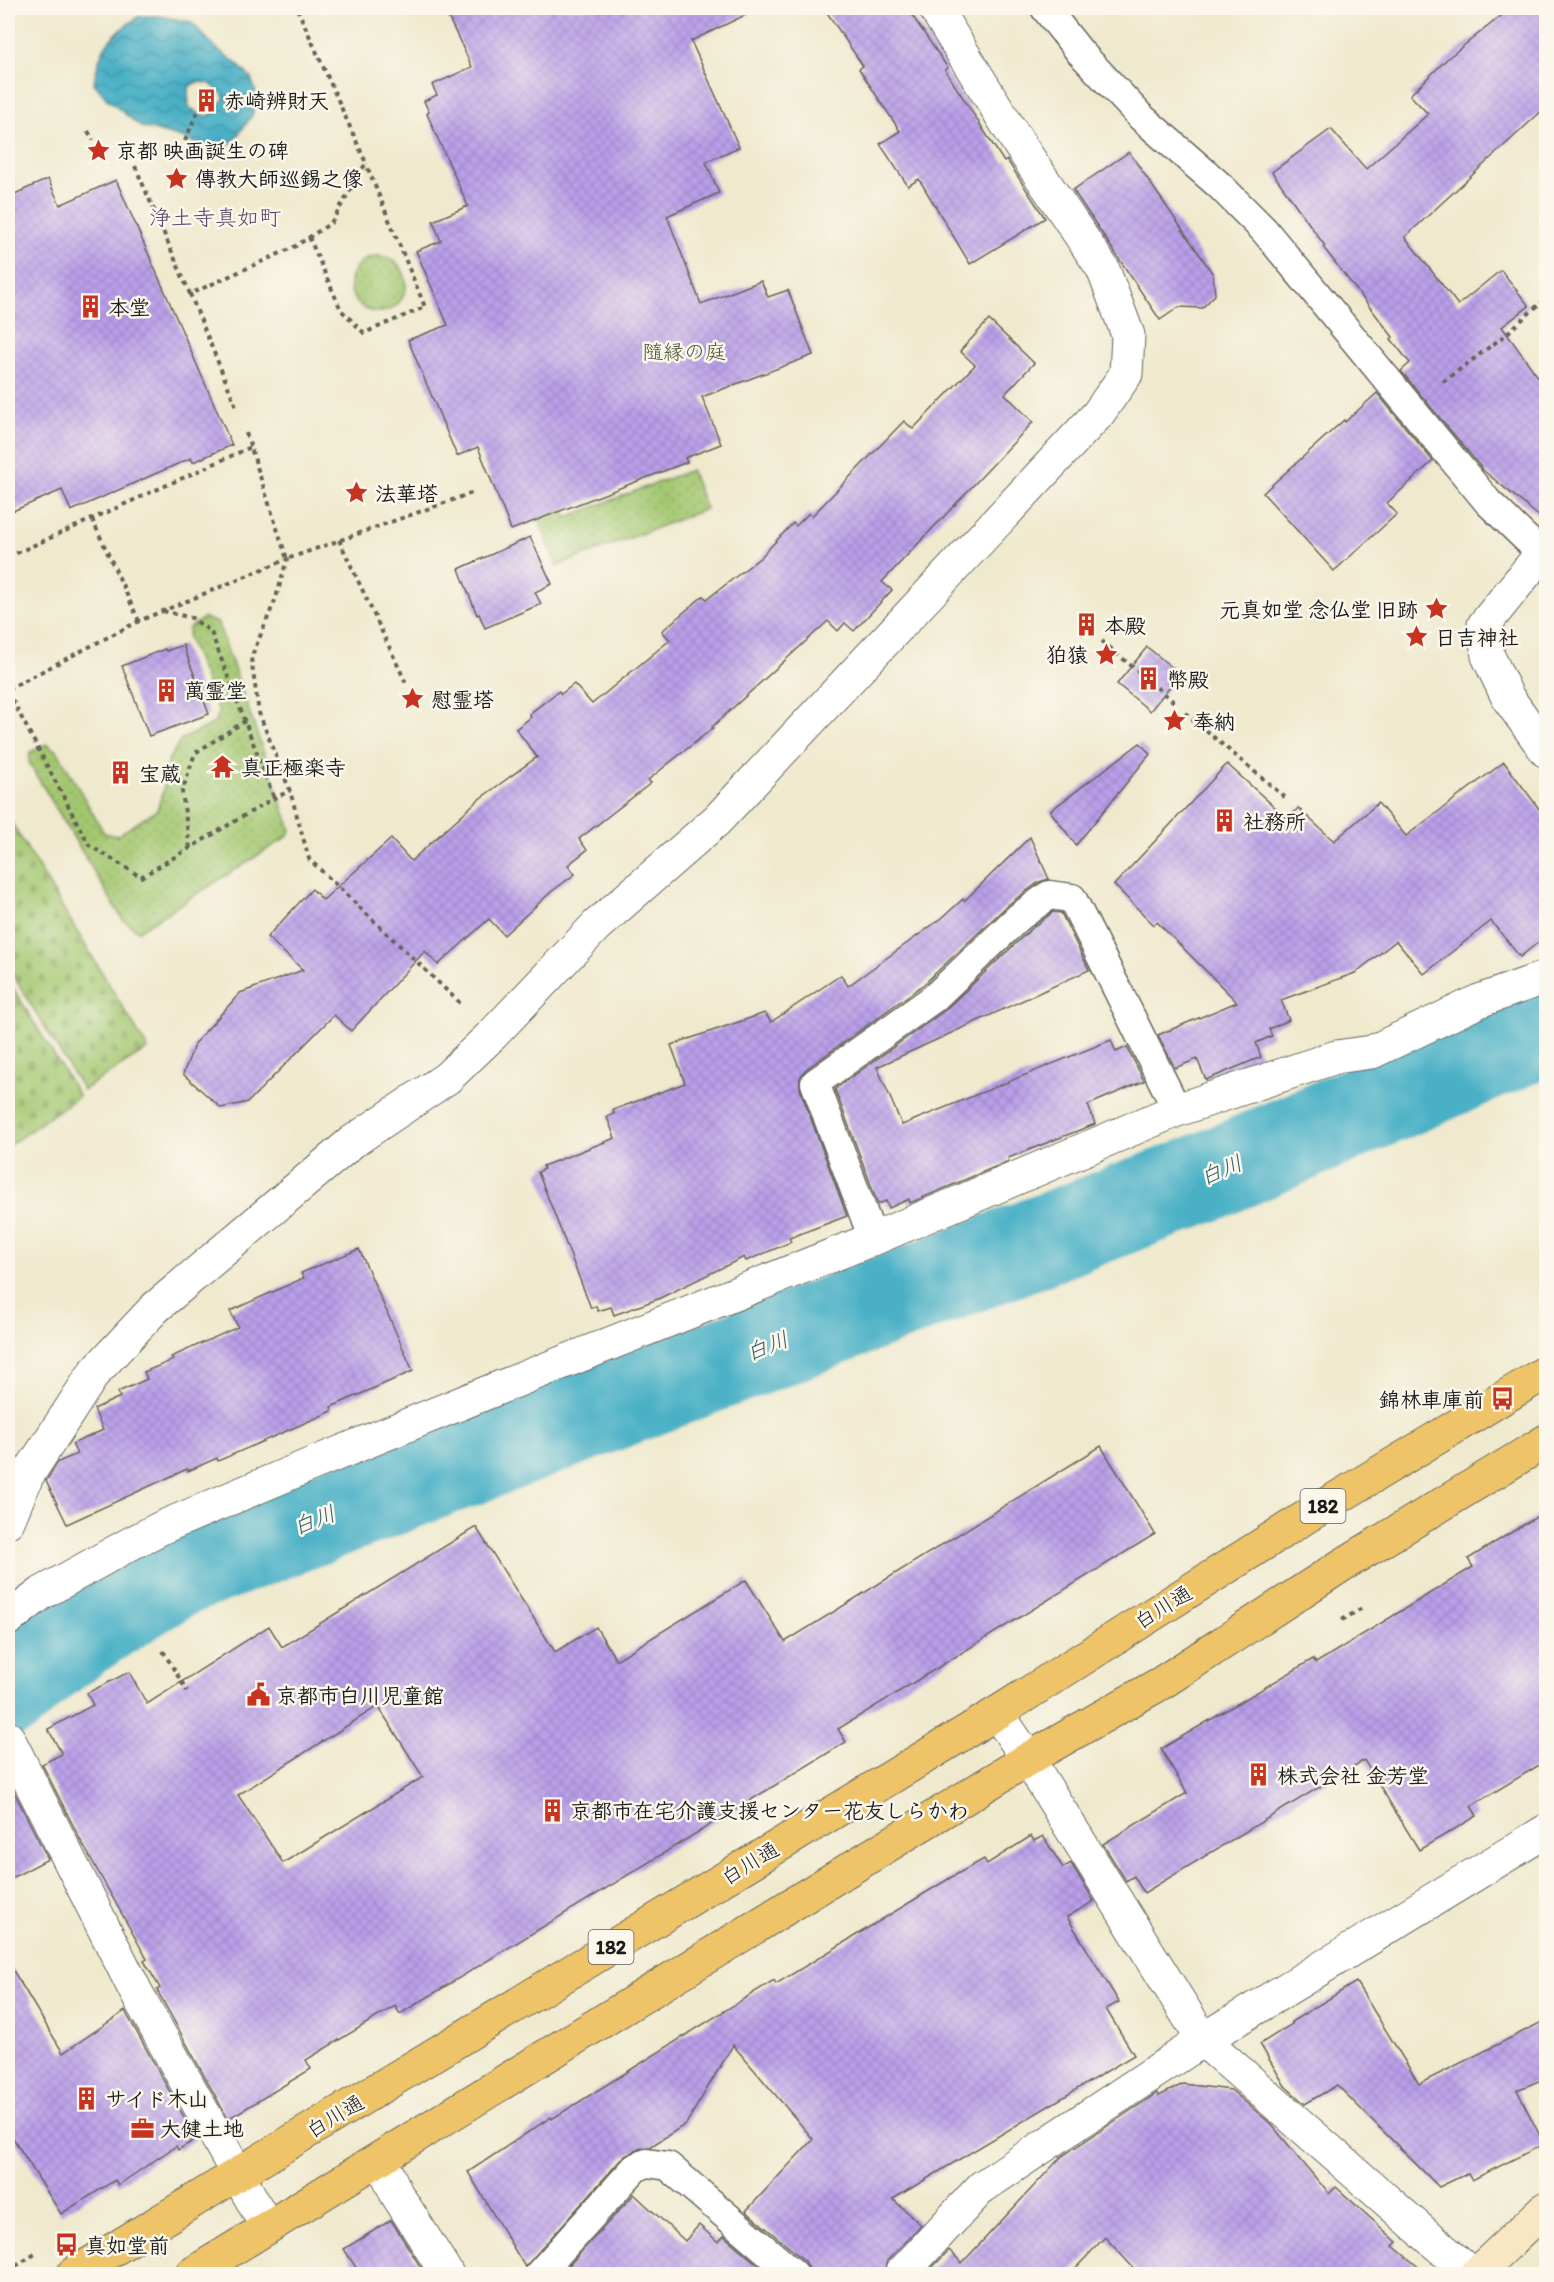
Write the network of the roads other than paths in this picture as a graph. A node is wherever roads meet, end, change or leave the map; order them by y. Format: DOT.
graph roads {
  1 [pos="935,8"];
  2 [pos="1045,8"];
  3 [pos="1544,551"];
  4 [pos="1546,751"];
  5 [pos="1546,977"];
  6 [pos="1177,1110"];
  7 [pos="873,1239"];
  8 [pos="1546,1372"];
  9 [pos="1546,1441"];
  10 [pos="8,1521"];
  11 [pos="8,1619"];
  12 [pos="997,1713"];
  13 [pos="8,1741"];
  14 [pos="1028,1759"];
  15 [pos="1546,1831"];
  16 [pos="1203,2040"];
  17 [pos="381,2159"];
  18 [pos="239,2173"];
  19 [pos="1546,2208"];
  20 [pos="267,2227"];
  21 [pos="73,2274"];
  22 [pos="192,2274"];
  23 [pos="447,2274"];
  24 [pos="539,2274"];
  25 [pos="794,2274"];
  26 [pos="901,2274"];
  27 [pos="1471,2274"];
  28 [pos="1476,2274"];
  1 -- 10 [label="street"];
  2 -- 3 [label="lane"];
  3 -- 4 [label="street"];
  5 -- 6 [label="street"];
  6 -- 7 [label="street"];
  6 -- 7 [label="lane"];
  7 -- 11 [label="street"];
  8 -- 12 [label="main road, 白川通 / 182"];
  9 -- 14 [label="main road"];
  12 -- 14 [label="street"];
  12 -- 18 [label="main road, 白川通 / 182"];
  13 -- 18 [label="street"];
  14 -- 16 [label="street"];
  14 -- 17 [label="main road"];
  15 -- 16 [label="street"];
  16 -- 26 [label="street"];
  16 -- 27 [label="street"];
  17 -- 20 [label="main road"];
  17 -- 23 [label="street"];
  18 -- 20 [label="street"];
  18 -- 21 [label="main road, 白川通 / 182"];
  19 -- 28 [label="street"];
  20 -- 22 [label="main road"];
  24 -- 25 [label="lane"];
}
